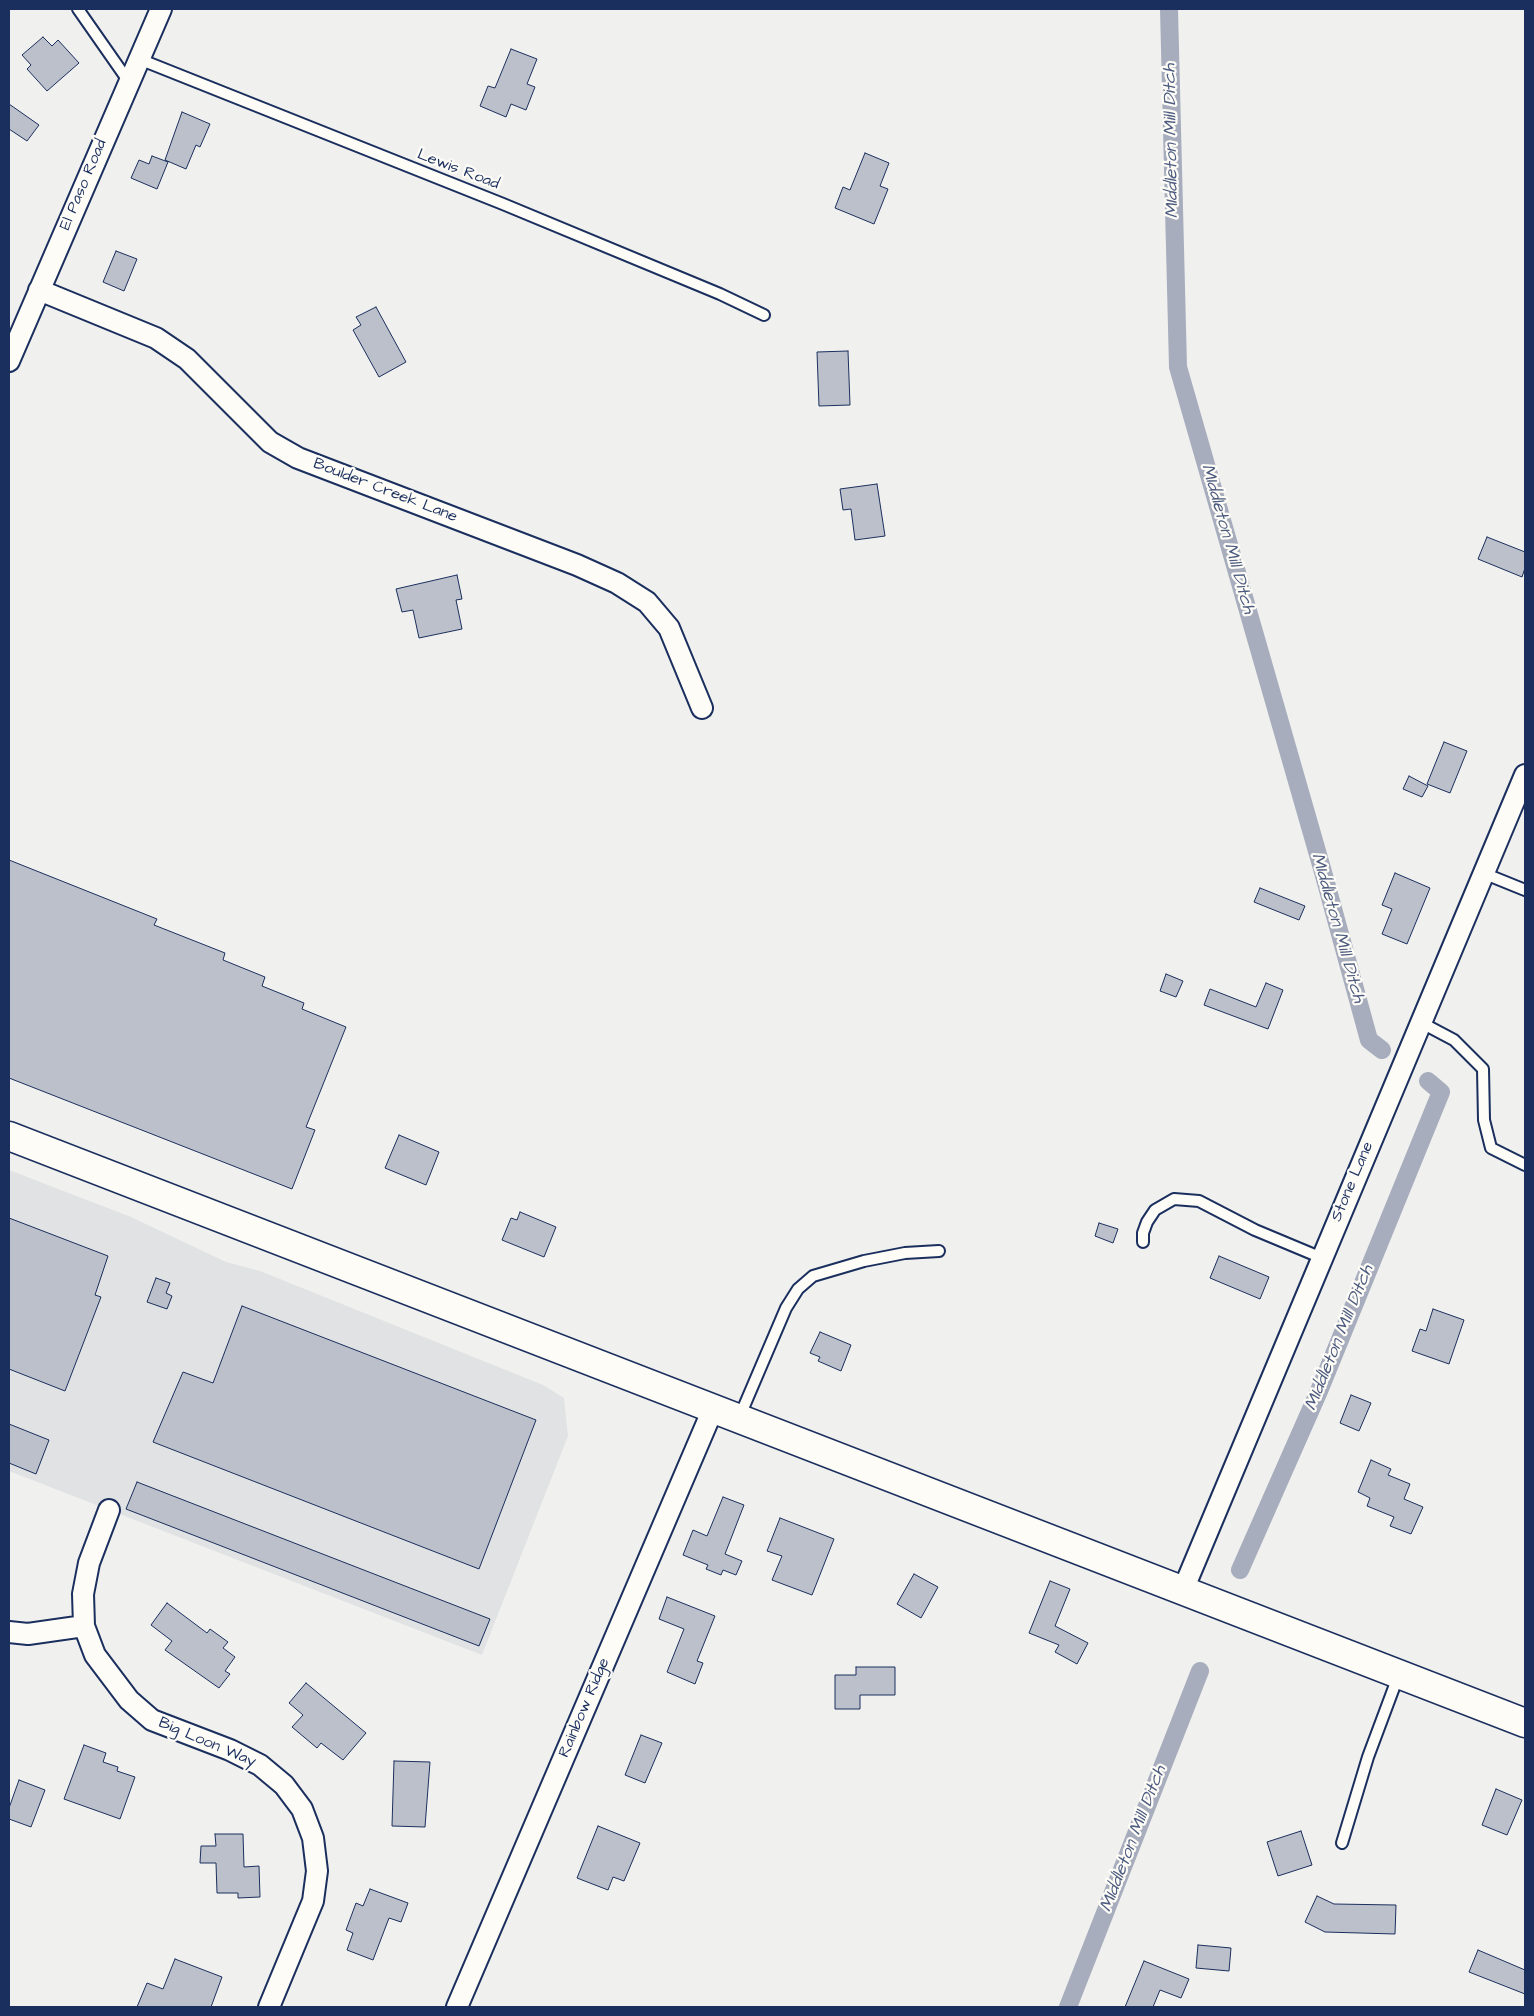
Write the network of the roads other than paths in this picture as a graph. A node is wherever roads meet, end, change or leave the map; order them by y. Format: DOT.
graph roads {
  1 [pos="78,9"];
  2 [pos="161,9"];
  3 [pos="139,59"];
  4 [pos="129,82"];
  5 [pos="39,290"];
  6 [pos="764,315"];
  7 [pos="9,362"];
  8 [pos="702,708"];
  9 [pos="1525,774"];
  10 [pos="1483,873"];
  11 [pos="1525,890"];
  12 [pos="1420,1022"];
  13 [pos="9,1136"];
  14 [pos="1525,1165"];
  15 [pos="1143,1242"];
  16 [pos="939,1251"];
  17 [pos="1322,1258"];
  18 [pos="713,1409"];
  19 [pos="738,1419"];
  20 [pos="109,1510"];
  21 [pos="1183,1590"];
  22 [pos="84,1626"];
  23 [pos="9,1632"];
  24 [pos="1399,1673"];
  25 [pos="1525,1723"];
  26 [pos="1342,1843"];
  27 [pos="269,2007"];
  28 [pos="457,2007"];
  1 -- 4 [label="lane"];
  2 -- 3 [label="street, El Paso Road"];
  3 -- 4 [label="street, El Paso Road"];
  3 -- 6 [label="lane, Lewis Road"];
  4 -- 5 [label="street, El Paso Road"];
  5 -- 7 [label="street, El Paso Road"];
  5 -- 8 [label="street, Boulder Creek Lane"];
  9 -- 10 [label="street, Stone Lane"];
  10 -- 11 [label="lane"];
  10 -- 12 [label="street, Stone Lane"];
  12 -- 14 [label="lane"];
  12 -- 17 [label="street, Stone Lane"];
  13 -- 18 [label="main road"];
  15 -- 17 [label="lane"];
  16 -- 19 [label="lane"];
  17 -- 21 [label="street, Stone Lane"];
  18 -- 19 [label="main road"];
  18 -- 28 [label="street, Rainbow Ridge"];
  19 -- 21 [label="main road"];
  20 -- 22 [label="street, Big Loon Way"];
  21 -- 24 [label="main road"];
  22 -- 23 [label="street"];
  22 -- 27 [label="street, Big Loon Way"];
  24 -- 25 [label="main road"];
  24 -- 26 [label="lane"];
}
